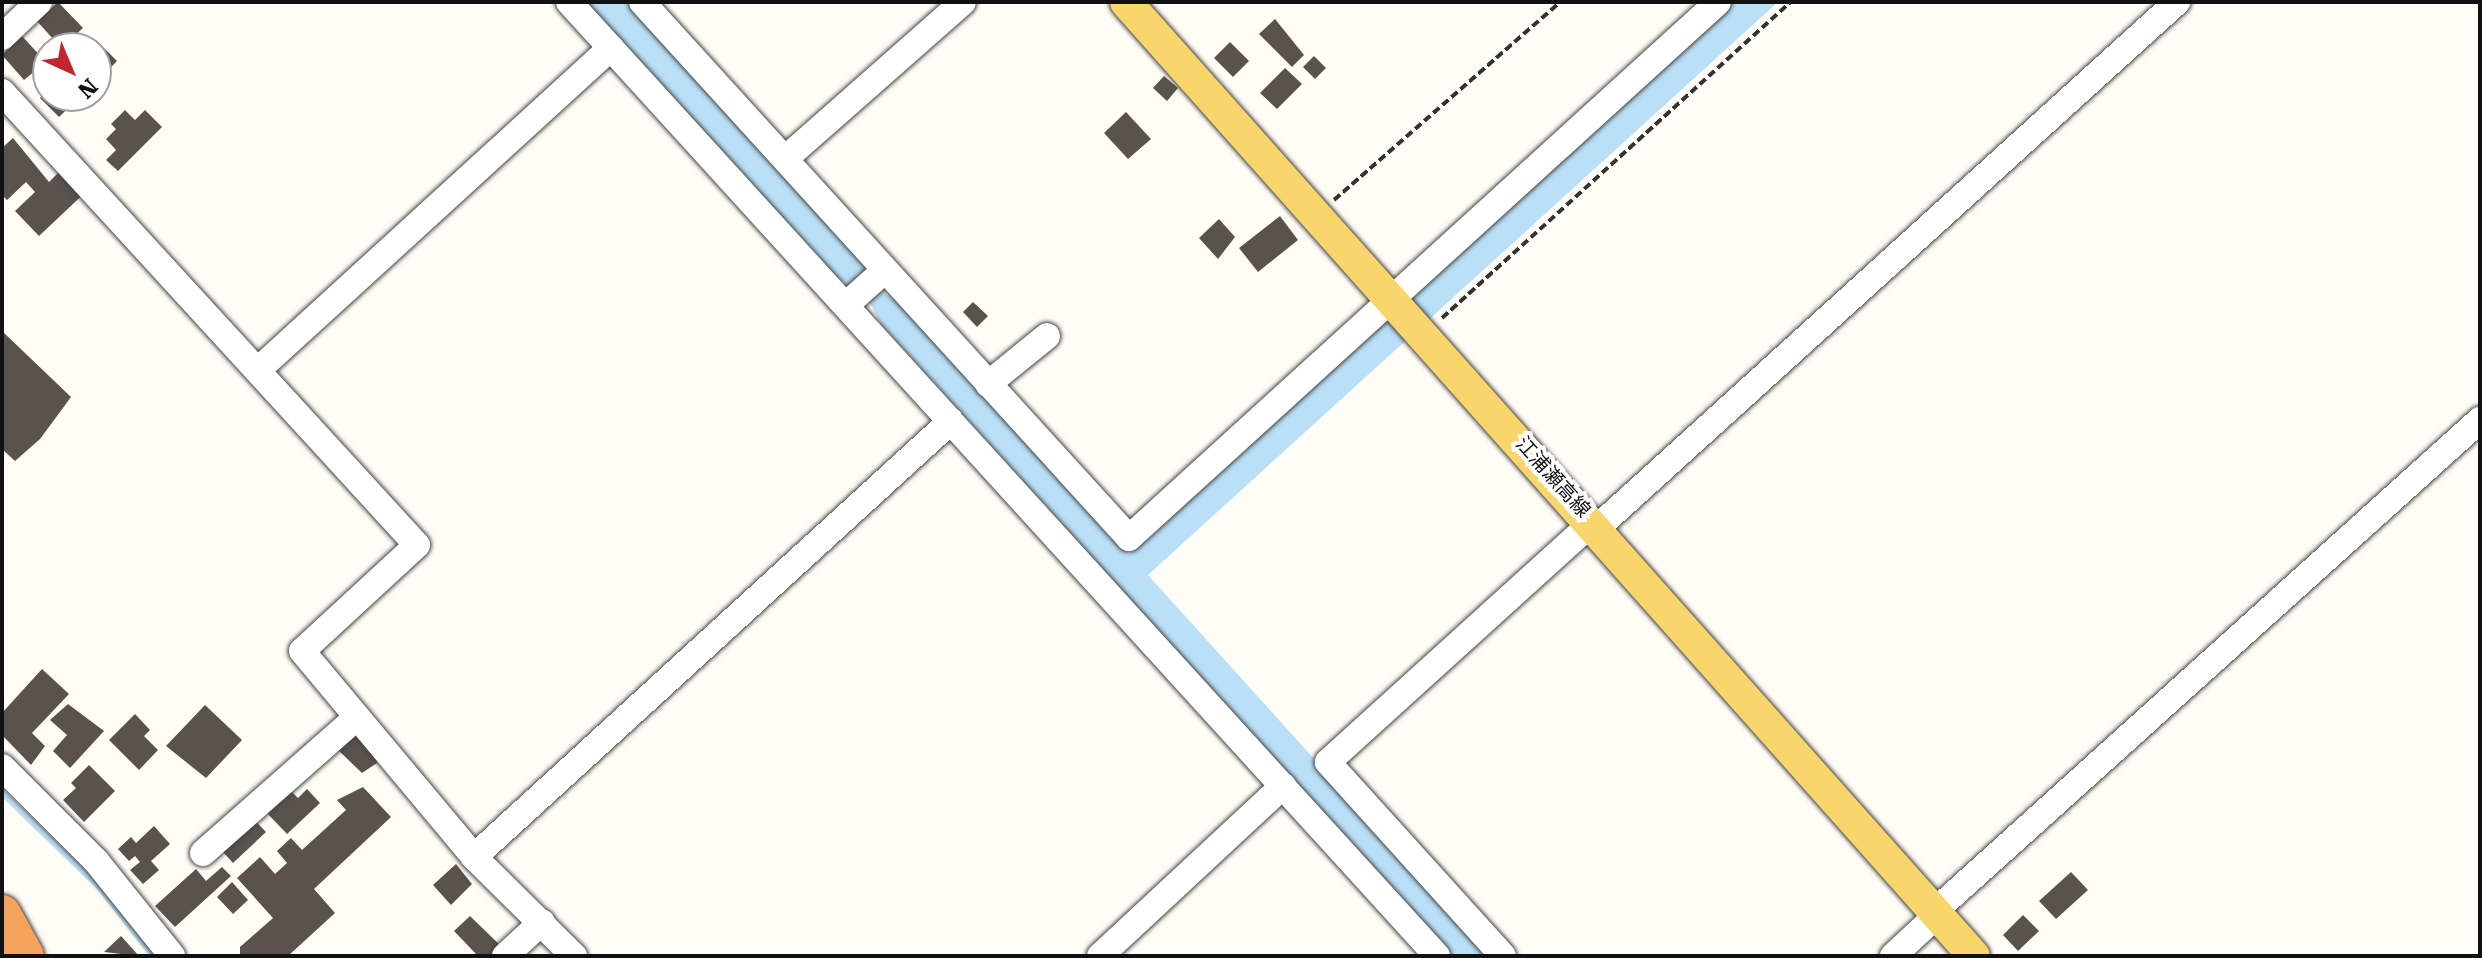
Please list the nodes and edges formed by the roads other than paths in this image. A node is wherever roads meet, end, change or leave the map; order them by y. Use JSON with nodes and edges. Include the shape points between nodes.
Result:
{"nodes":[{"id":1,"x":39,"y":2,"type":"edge"},
{"id":2,"x":569,"y":2,"type":"edge"},
{"id":3,"x":642,"y":2,"type":"edge"},
{"id":4,"x":963,"y":2,"type":"edge"},
{"id":5,"x":1126,"y":2,"type":"edge"},
{"id":6,"x":1718,"y":2,"type":"edge"},
{"id":7,"x":2177,"y":2,"type":"edge"},
{"id":8,"x":7,"y":22,"type":"edge"},
{"id":9,"x":611,"y":48,"type":"junction"},
{"id":10,"x":2,"y":92,"type":"edge"},
{"id":11,"x":785,"y":159,"type":"junction"},
{"id":12,"x":866,"y":287,"type":"junction"},
{"id":13,"x":1395,"y":302,"type":"junction"},
{"id":14,"x":1047,"y":336,"type":"dead end"},
{"id":15,"x":258,"y":370,"type":"junction"},
{"id":16,"x":988,"y":384,"type":"junction"},
{"id":17,"x":2480,"y":420,"type":"edge"},
{"id":18,"x":951,"y":421,"type":"junction"},
{"id":19,"x":1596,"y":525,"type":"junction"},
{"id":20,"x":357,"y":717,"type":"junction"},
{"id":21,"x":2,"y":767,"type":"edge"},
{"id":22,"x":1283,"y":786,"type":"junction"},
{"id":23,"x":203,"y":853,"type":"dead end"},
{"id":24,"x":474,"y":857,"type":"junction"},
{"id":25,"x":1936,"y":912,"type":"junction"},
{"id":26,"x":542,"y":922,"type":"junction"},
{"id":27,"x":172,"y":956,"type":"edge"},
{"id":28,"x":505,"y":956,"type":"edge"},
{"id":29,"x":574,"y":956,"type":"edge"},
{"id":30,"x":1100,"y":956,"type":"edge"},
{"id":31,"x":1437,"y":956,"type":"edge"},
{"id":32,"x":1503,"y":956,"type":"edge"},
{"id":33,"x":1893,"y":956,"type":"edge"},
{"id":34,"x":1974,"y":956,"type":"edge"}],
"edges":[{"from":1,"to":8,"type":"street"},
{"from":2,"to":9,"type":"street"},
{"from":3,"to":11,"type":"street"},
{"from":4,"to":11,"type":"street"},
{"from":5,"to":13,"type":"main road","name":"江浦瀬高線"},
{"from":6,"to":13,"type":"street"},
{"from":7,"to":19,"type":"street"},
{"from":9,"to":12,"type":"street"},
{"from":9,"to":15,"type":"street"},
{"from":10,"to":15,"type":"street"},
{"from":11,"to":12,"type":"street"},
{"from":12,"to":16,"type":"street"},
{"from":12,"to":18,"type":"street"},
{"from":13,"to":16,"type":"street","via":[[1129,538]]},
{"from":13,"to":19,"type":"main road","name":"江浦瀬高線","via":[[1429,328]]},
{"from":14,"to":16,"type":"street"},
{"from":15,"to":20,"type":"street","via":[[417,545],[302,651]]},
{"from":17,"to":25,"type":"street"},
{"from":18,"to":22,"type":"street"},
{"from":18,"to":24,"type":"street"},
{"from":19,"to":25,"type":"main road","name":"江浦瀬高線"},
{"from":19,"to":32,"type":"street","via":[[1328,762]]},
{"from":20,"to":23,"type":"street"},
{"from":20,"to":24,"type":"street"},
{"from":21,"to":27,"type":"street","via":[[96,861]]},
{"from":22,"to":30,"type":"street"},
{"from":22,"to":31,"type":"street"},
{"from":24,"to":26,"type":"street"},
{"from":25,"to":33,"type":"street"},
{"from":25,"to":34,"type":"main road","name":"江浦瀬高線"},
{"from":26,"to":28,"type":"street"},
{"from":26,"to":29,"type":"street"}]}
